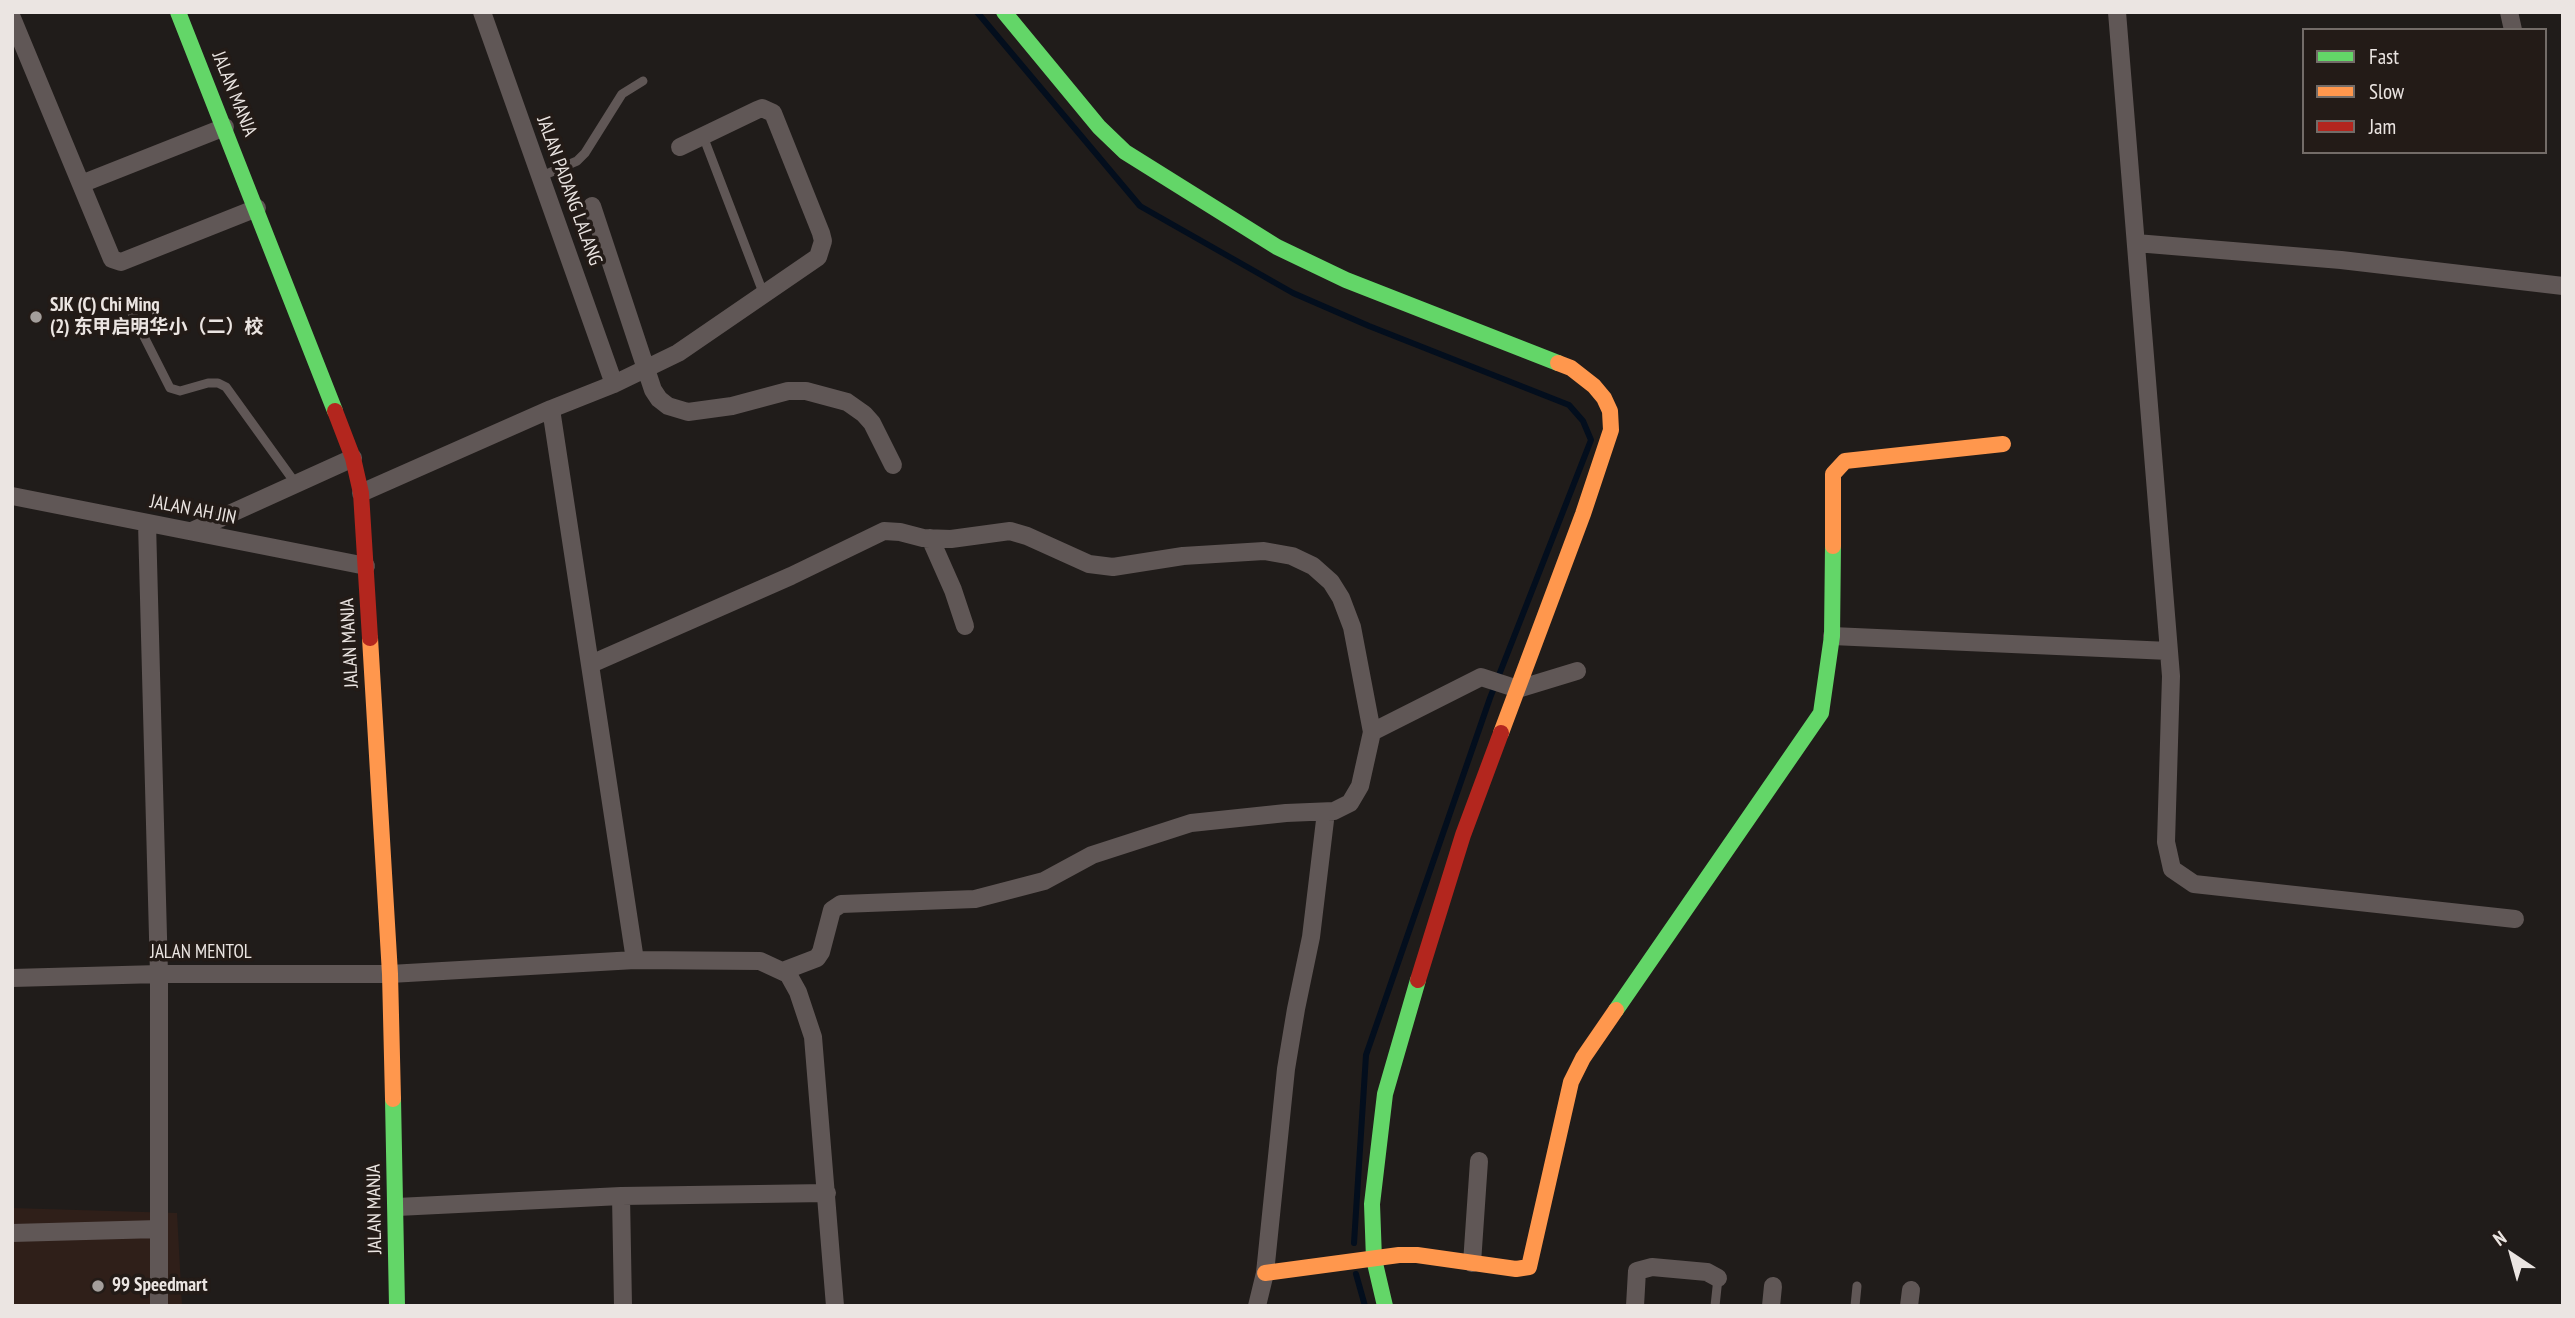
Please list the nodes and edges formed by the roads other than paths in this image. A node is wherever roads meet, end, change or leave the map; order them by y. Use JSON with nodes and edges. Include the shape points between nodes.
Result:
{"nodes":[{"id":1,"x":178,"y":12,"type":"edge"},
{"id":2,"x":482,"y":12,"type":"edge"},
{"id":3,"x":1004,"y":12,"type":"edge"},
{"id":4,"x":2117,"y":12,"type":"edge"},
{"id":5,"x":12,"y":18,"type":"edge"},
{"id":6,"x":643,"y":81,"type":"dead end"},
{"id":7,"x":225,"y":127,"type":"junction"},
{"id":8,"x":703,"y":136,"type":"junction"},
{"id":9,"x":680,"y":147,"type":"dead end"},
{"id":10,"x":542,"y":176,"type":"junction"},
{"id":11,"x":81,"y":184,"type":"junction"},
{"id":12,"x":592,"y":206,"type":"dead end"},
{"id":13,"x":257,"y":208,"type":"junction"},
{"id":14,"x":2136,"y":243,"type":"junction"},
{"id":15,"x":2563,"y":286,"type":"edge"},
{"id":16,"x":764,"y":295,"type":"junction"},
{"id":17,"x":127,"y":303,"type":"dead end"},
{"id":18,"x":647,"y":369,"type":"junction"},
{"id":19,"x":614,"y":384,"type":"junction"},
{"id":20,"x":551,"y":409,"type":"junction"},
{"id":21,"x":2003,"y":444,"type":"dead end"},
{"id":22,"x":353,"y":458,"type":"junction"},
{"id":23,"x":893,"y":465,"type":"dead end"},
{"id":24,"x":296,"y":484,"type":"junction"},
{"id":25,"x":361,"y":493,"type":"junction"},
{"id":26,"x":12,"y":496,"type":"edge"},
{"id":27,"x":147,"y":523,"type":"junction"},
{"id":28,"x":192,"y":531,"type":"junction"},
{"id":29,"x":930,"y":538,"type":"junction"},
{"id":30,"x":366,"y":566,"type":"junction"},
{"id":31,"x":965,"y":626,"type":"dead end"},
{"id":32,"x":1832,"y":636,"type":"junction"},
{"id":33,"x":2169,"y":651,"type":"junction"},
{"id":34,"x":591,"y":664,"type":"junction"},
{"id":35,"x":1577,"y":671,"type":"dead end"},
{"id":36,"x":1514,"y":687,"type":"junction"},
{"id":37,"x":1372,"y":732,"type":"junction"},
{"id":38,"x":1325,"y":812,"type":"junction"},
{"id":39,"x":2515,"y":919,"type":"dead end"},
{"id":40,"x":635,"y":960,"type":"junction"},
{"id":41,"x":783,"y":971,"type":"junction"},
{"id":42,"x":159,"y":974,"type":"junction"},
{"id":43,"x":390,"y":974,"type":"junction"},
{"id":44,"x":12,"y":978,"type":"edge"},
{"id":45,"x":1479,"y":1161,"type":"dead end"},
{"id":46,"x":827,"y":1193,"type":"junction"},
{"id":47,"x":621,"y":1196,"type":"junction"},
{"id":48,"x":397,"y":1207,"type":"junction"},
{"id":49,"x":159,"y":1229,"type":"junction"},
{"id":50,"x":12,"y":1233,"type":"edge"},
{"id":51,"x":1374,"y":1259,"type":"junction"},
{"id":52,"x":1472,"y":1263,"type":"junction"},
{"id":53,"x":1265,"y":1273,"type":"junction"},
{"id":54,"x":1718,"y":1278,"type":"joint"},
{"id":55,"x":1773,"y":1286,"type":"dead end"},
{"id":56,"x":1857,"y":1286,"type":"dead end"},
{"id":57,"x":159,"y":1306,"type":"edge"},
{"id":58,"x":397,"y":1306,"type":"edge"},
{"id":59,"x":623,"y":1306,"type":"edge"},
{"id":60,"x":835,"y":1306,"type":"edge"},
{"id":61,"x":1257,"y":1306,"type":"edge"},
{"id":62,"x":1385,"y":1306,"type":"edge"},
{"id":63,"x":1634,"y":1306,"type":"edge"},
{"id":64,"x":1715,"y":1306,"type":"edge"},
{"id":65,"x":1772,"y":1306,"type":"edge"},
{"id":66,"x":1855,"y":1306,"type":"edge"}],
"edges":[{"from":1,"to":7,"type":"street","name":"JALAN MANJA"},
{"from":2,"to":10,"type":"street","name":"JALAN PADANG LALANG"},
{"from":3,"to":36,"type":"street","via":[[1125,152],[1277,247],[1346,280],[1571,368],[1604,398],[1611,430]]},
{"from":4,"to":14,"type":"street"},
{"from":5,"to":11,"type":"street"},
{"from":6,"to":10,"type":"lane","via":[[620,97],[578,161]]},
{"from":7,"to":11,"type":"street"},
{"from":7,"to":13,"type":"street","name":"JALAN MANJA"},
{"from":8,"to":9,"type":"street"},
{"from":8,"to":16,"type":"lane"},
{"from":8,"to":16,"type":"street","via":[[762,108],[777,117],[823,241],[813,262]]},
{"from":10,"to":19,"type":"street","name":"JALAN PADANG LALANG"},
{"from":11,"to":13,"type":"street","via":[[108,251],[121,262]]},
{"from":12,"to":18,"type":"street"},
{"from":13,"to":22,"type":"street","name":"JALAN MANJA"},
{"from":14,"to":15,"type":"street","via":[[2341,260]]},
{"from":14,"to":33,"type":"street"},
{"from":16,"to":18,"type":"street"},
{"from":17,"to":24,"type":"lane","via":[[170,387],[180,391],[218,383],[226,387]]},
{"from":18,"to":19,"type":"street"},
{"from":18,"to":23,"type":"street","via":[[659,400],[688,412],[732,407],[788,391],[847,402],[872,423]]},
{"from":19,"to":20,"type":"street"},
{"from":20,"to":25,"type":"street"},
{"from":20,"to":34,"type":"street"},
{"from":21,"to":32,"type":"street","via":[[1853,459],[1838,467],[1831,483]]},
{"from":22,"to":24,"type":"street"},
{"from":22,"to":25,"type":"street","name":"JALAN MANJA"},
{"from":24,"to":28,"type":"street"},
{"from":25,"to":30,"type":"street","name":"JALAN MANJA"},
{"from":26,"to":27,"type":"street","name":"JALAN AH JIN"},
{"from":27,"to":28,"type":"street","name":"JALAN AH JIN"},
{"from":27,"to":42,"type":"street"},
{"from":28,"to":30,"type":"street","name":"JALAN AH JIN"},
{"from":29,"to":31,"type":"street"},
{"from":29,"to":34,"type":"street","via":[[884,531]]},
{"from":29,"to":37,"type":"street","via":[[1010,531],[1089,564],[1113,567],[1183,556],[1264,551],[1292,556],[1313,566],[1340,598],[1352,627]]},
{"from":30,"to":43,"type":"street","name":"JALAN MANJA"},
{"from":32,"to":33,"type":"street"},
{"from":32,"to":52,"type":"street","via":[[1821,713],[1592,1044],[1571,1082],[1532,1262],[1523,1270]]},
{"from":33,"to":39,"type":"street","via":[[2166,842],[2172,869],[2185,880]]},
{"from":34,"to":40,"type":"street"},
{"from":35,"to":36,"type":"street"},
{"from":36,"to":37,"type":"street","via":[[1481,677]]},
{"from":36,"to":51,"type":"street","via":[[1463,835],[1385,1094],[1372,1204]]},
{"from":37,"to":38,"type":"street","via":[[1360,786],[1350,803]]},
{"from":38,"to":41,"type":"street","via":[[1191,823],[1092,855],[1044,881],[975,899],[841,904],[832,910],[817,958]]},
{"from":38,"to":53,"type":"street","via":[[1311,937],[1280,1116]]},
{"from":40,"to":41,"type":"street","name":"JALAN MENTOL","via":[[760,961]]},
{"from":40,"to":43,"type":"street","name":"JALAN MENTOL"},
{"from":41,"to":46,"type":"street","via":[[799,992],[813,1037]]},
{"from":42,"to":43,"type":"street","name":"JALAN MENTOL"},
{"from":42,"to":44,"type":"street","name":"JALAN MENTOL"},
{"from":42,"to":49,"type":"street"},
{"from":43,"to":48,"type":"street","name":"JALAN MANJA"},
{"from":45,"to":52,"type":"street"},
{"from":46,"to":47,"type":"street"},
{"from":46,"to":60,"type":"street"},
{"from":47,"to":48,"type":"street"},
{"from":47,"to":59,"type":"street"},
{"from":48,"to":58,"type":"street","name":"JALAN MANJA"},
{"from":49,"to":50,"type":"street"},
{"from":49,"to":57,"type":"street"},
{"from":51,"to":52,"type":"street","via":[[1417,1255]]},
{"from":51,"to":53,"type":"street"},
{"from":51,"to":62,"type":"street"},
{"from":53,"to":61,"type":"street"},
{"from":54,"to":63,"type":"street","via":[[1707,1272],[1664,1268],[1637,1271]]},
{"from":54,"to":64,"type":"lane"},
{"from":55,"to":65,"type":"street"},
{"from":56,"to":66,"type":"lane"}]}
